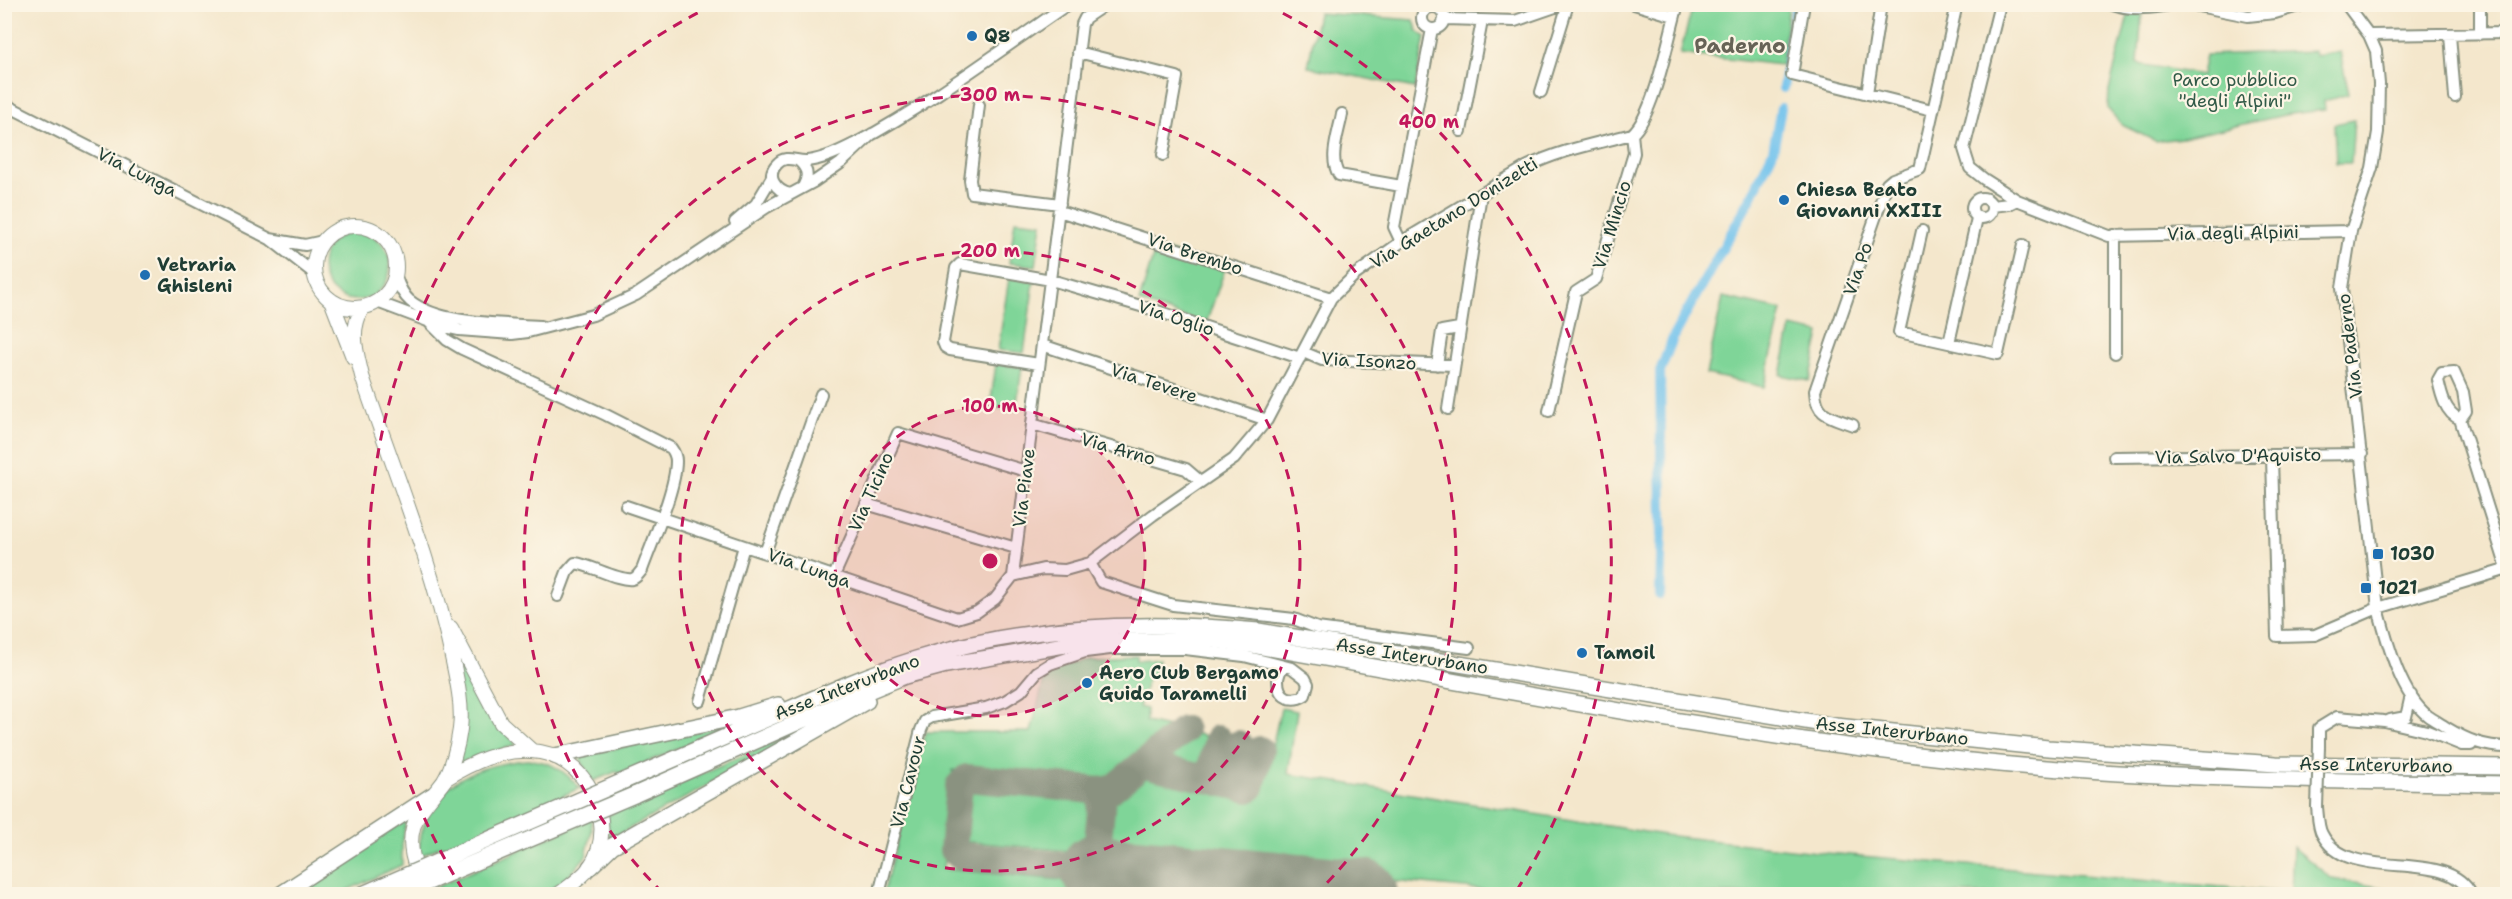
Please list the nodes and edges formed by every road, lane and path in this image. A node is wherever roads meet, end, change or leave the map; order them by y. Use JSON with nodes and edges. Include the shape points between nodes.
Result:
{"nodes":[{"id":1,"x":1068,"y":4,"type":"edge"},
{"id":2,"x":1106,"y":4,"type":"edge"},
{"id":3,"x":1566,"y":4,"type":"edge"},
{"id":4,"x":1634,"y":4,"type":"edge"},
{"id":5,"x":1678,"y":4,"type":"edge"},
{"id":6,"x":1804,"y":4,"type":"edge"},
{"id":7,"x":1881,"y":4,"type":"edge"},
{"id":8,"x":1957,"y":4,"type":"edge"},
{"id":9,"x":2000,"y":4,"type":"edge"},
{"id":10,"x":2112,"y":4,"type":"edge"},
{"id":11,"x":2174,"y":4,"type":"edge"},
{"id":12,"x":2188,"y":4,"type":"edge"},
{"id":13,"x":2305,"y":4,"type":"edge"},
{"id":14,"x":2346,"y":4,"type":"edge"},
{"id":15,"x":2480,"y":4,"type":"edge"},
{"id":16,"x":1423,"y":8,"type":"edge"},
{"id":17,"x":1674,"y":16,"type":"junction"},
{"id":18,"x":1444,"y":20,"type":"junction"},
{"id":19,"x":1482,"y":21,"type":"junction"},
{"id":20,"x":1432,"y":29,"type":"junction"},
{"id":21,"x":2508,"y":33,"type":"edge"},
{"id":22,"x":2450,"y":34,"type":"junction"},
{"id":23,"x":2480,"y":34,"type":"junction"},
{"id":24,"x":2369,"y":35,"type":"junction"},
{"id":25,"x":1078,"y":51,"type":"junction"},
{"id":26,"x":1541,"y":92,"type":"dead end"},
{"id":27,"x":1867,"y":94,"type":"junction"},
{"id":28,"x":2455,"y":97,"type":"dead end"},
{"id":29,"x":4,"y":104,"type":"edge"},
{"id":30,"x":979,"y":105,"type":"dead end"},
{"id":31,"x":1932,"y":110,"type":"junction"},
{"id":32,"x":1342,"y":114,"type":"dead end"},
{"id":33,"x":1461,"y":130,"type":"dead end"},
{"id":34,"x":872,"y":134,"type":"junction"},
{"id":35,"x":1632,"y":134,"type":"junction"},
{"id":36,"x":1163,"y":155,"type":"dead end"},
{"id":37,"x":799,"y":161,"type":"junction"},
{"id":38,"x":772,"y":177,"type":"junction"},
{"id":39,"x":1401,"y":186,"type":"junction"},
{"id":40,"x":803,"y":187,"type":"junction"},
{"id":41,"x":790,"y":194,"type":"junction"},
{"id":42,"x":1481,"y":194,"type":"junction"},
{"id":43,"x":2018,"y":200,"type":"junction"},
{"id":44,"x":1992,"y":206,"type":"junction"},
{"id":45,"x":1059,"y":208,"type":"junction"},
{"id":46,"x":1977,"y":218,"type":"junction"},
{"id":47,"x":1922,"y":231,"type":"dead end"},
{"id":48,"x":2350,"y":231,"type":"junction"},
{"id":49,"x":2115,"y":236,"type":"junction"},
{"id":50,"x":270,"y":239,"type":"junction"},
{"id":51,"x":323,"y":242,"type":"junction"},
{"id":52,"x":1401,"y":242,"type":"junction"},
{"id":53,"x":2023,"y":244,"type":"dead end"},
{"id":54,"x":707,"y":246,"type":"junction"},
{"id":55,"x":315,"y":274,"type":"junction"},
{"id":56,"x":396,"y":277,"type":"junction"},
{"id":57,"x":1051,"y":280,"type":"junction"},
{"id":58,"x":1331,"y":298,"type":"junction"},
{"id":59,"x":331,"y":300,"type":"junction"},
{"id":60,"x":377,"y":302,"type":"junction"},
{"id":61,"x":363,"y":308,"type":"junction"},
{"id":62,"x":429,"y":322,"type":"junction"},
{"id":63,"x":546,"y":327,"type":"junction"},
{"id":64,"x":1459,"y":328,"type":"junction"},
{"id":65,"x":454,"y":329,"type":"junction"},
{"id":66,"x":1949,"y":343,"type":"junction"},
{"id":67,"x":456,"y":345,"type":"junction"},
{"id":68,"x":1042,"y":345,"type":"junction"},
{"id":69,"x":2115,"y":353,"type":"dead end"},
{"id":70,"x":1301,"y":355,"type":"junction"},
{"id":71,"x":1039,"y":364,"type":"junction"},
{"id":72,"x":1437,"y":364,"type":"junction"},
{"id":73,"x":1454,"y":365,"type":"junction"},
{"id":74,"x":362,"y":375,"type":"junction"},
{"id":75,"x":821,"y":393,"type":"dead end"},
{"id":76,"x":1449,"y":409,"type":"dead end"},
{"id":77,"x":1549,"y":411,"type":"dead end"},
{"id":78,"x":2460,"y":419,"type":"dead end"},
{"id":79,"x":1267,"y":420,"type":"junction"},
{"id":80,"x":1032,"y":424,"type":"junction"},
{"id":81,"x":1853,"y":424,"type":"dead end"},
{"id":82,"x":2362,"y":454,"type":"junction"},
{"id":83,"x":2114,"y":457,"type":"dead end"},
{"id":84,"x":2272,"y":457,"type":"junction"},
{"id":85,"x":1026,"y":471,"type":"junction"},
{"id":86,"x":1200,"y":481,"type":"junction"},
{"id":87,"x":866,"y":504,"type":"junction"},
{"id":88,"x":626,"y":506,"type":"dead end"},
{"id":89,"x":661,"y":517,"type":"junction"},
{"id":90,"x":744,"y":546,"type":"junction"},
{"id":91,"x":1016,"y":548,"type":"junction"},
{"id":92,"x":765,"y":553,"type":"junction"},
{"id":93,"x":1090,"y":562,"type":"junction"},
{"id":94,"x":2507,"y":570,"type":"edge"},
{"id":95,"x":834,"y":576,"type":"junction"},
{"id":96,"x":1013,"y":576,"type":"junction"},
{"id":97,"x":558,"y":596,"type":"dead end"},
{"id":98,"x":2378,"y":608,"type":"junction"},
{"id":99,"x":443,"y":613,"type":"junction"},
{"id":100,"x":1047,"y":647,"type":"junction"},
{"id":101,"x":1469,"y":648,"type":"dead end"},
{"id":102,"x":1282,"y":666,"type":"dead end"},
{"id":103,"x":2411,"y":695,"type":"junction"},
{"id":104,"x":700,"y":701,"type":"dead end"},
{"id":105,"x":799,"y":705,"type":"junction"},
{"id":106,"x":2426,"y":715,"type":"junction"},
{"id":107,"x":2406,"y":717,"type":"junction"},
{"id":108,"x":2384,"y":721,"type":"junction"},
{"id":109,"x":2441,"y":724,"type":"junction"},
{"id":110,"x":2427,"y":731,"type":"junction"},
{"id":111,"x":2492,"y":747,"type":"junction"},
{"id":112,"x":2508,"y":747,"type":"edge"},
{"id":113,"x":532,"y":751,"type":"junction"},
{"id":114,"x":555,"y":756,"type":"junction"},
{"id":115,"x":2508,"y":767,"type":"edge"},
{"id":116,"x":445,"y":779,"type":"junction"},
{"id":117,"x":2508,"y":784,"type":"edge"},
{"id":118,"x":431,"y":796,"type":"junction"},
{"id":119,"x":590,"y":867,"type":"junction"},
{"id":120,"x":281,"y":894,"type":"edge"},
{"id":121,"x":363,"y":894,"type":"edge"},
{"id":122,"x":400,"y":894,"type":"edge"},
{"id":123,"x":430,"y":894,"type":"edge"},
{"id":124,"x":559,"y":894,"type":"edge"},
{"id":125,"x":879,"y":894,"type":"edge"},
{"id":126,"x":2471,"y":894,"type":"edge"}],
"edges":[{"from":1,"to":34,"type":"street"},
{"from":2,"to":25,"type":"street","name":"Via Piave","via":[[1085,18]]},
{"from":3,"to":19,"type":"street","via":[[1515,21]]},
{"from":3,"to":26,"type":"street"},
{"from":4,"to":17,"type":"street"},
{"from":5,"to":17,"type":"street"},
{"from":6,"to":27,"type":"street","via":[[1792,75]]},
{"from":7,"to":27,"type":"street"},
{"from":8,"to":31,"type":"street","name":"Via Po"},
{"from":9,"to":43,"type":"street","name":"Via degli Alpini","via":[[1964,149],[1970,168]]},
{"from":10,"to":11,"type":"street","via":[[2125,9]]},
{"from":12,"to":13,"type":"street","via":[[2248,16]]},
{"from":14,"to":24,"type":"street","name":"Via Paderno"},
{"from":15,"to":23,"type":"street"},
{"from":16,"to":18,"type":"street","via":[[1435,7],[1444,14]]},
{"from":16,"to":20,"type":"street","via":[[1423,22]]},
{"from":17,"to":35,"type":"street","via":[[1647,112]]},
{"from":18,"to":19,"type":"street"},
{"from":18,"to":20,"type":"street"},
{"from":19,"to":33,"type":"street"},
{"from":20,"to":39,"type":"street"},
{"from":21,"to":23,"type":"street"},
{"from":22,"to":23,"type":"street"},
{"from":22,"to":24,"type":"street"},
{"from":22,"to":28,"type":"street"},
{"from":24,"to":48,"type":"street","name":"Via Paderno","via":[[2376,51],[2378,132],[2372,168]]},
{"from":25,"to":36,"type":"street","via":[[1177,77]]},
{"from":25,"to":45,"type":"street","name":"Via Piave"},
{"from":27,"to":31,"type":"street"},
{"from":29,"to":50,"type":"street","name":"Via Lunga"},
{"from":30,"to":45,"type":"street","via":[[972,192]]},
{"from":31,"to":81,"type":"street","name":"Via Po","via":[[1920,169],[1887,184],[1815,391],[1821,412]]},
{"from":32,"to":39,"type":"street","via":[[1334,159],[1339,175]]},
{"from":34,"to":37,"type":"street","via":[[825,157]]},
{"from":34,"to":40,"type":"street","via":[[841,163]]},
{"from":35,"to":42,"type":"street","name":"Via Gaetano Donizetti","via":[[1546,157]]},
{"from":35,"to":77,"type":"street","name":"Via Mincio","via":[[1634,153],[1596,279],[1576,292]]},
{"from":37,"to":38,"type":"street","via":[[782,160]]},
{"from":37,"to":40,"type":"street","via":[[807,171]]},
{"from":38,"to":41,"type":"street","via":[[779,190]]},
{"from":38,"to":54,"type":"street","via":[[756,204]]},
{"from":39,"to":52,"type":"street","via":[[1394,227]]},
{"from":40,"to":41,"type":"street"},
{"from":41,"to":54,"type":"street"},
{"from":42,"to":52,"type":"street","name":"Via Gaetano Donizetti"},
{"from":42,"to":64,"type":"street"},
{"from":43,"to":44,"type":"street"},
{"from":43,"to":49,"type":"street","name":"Via degli Alpini"},
{"from":44,"to":46,"type":"street","via":[[1988,216]]},
{"from":44,"to":46,"type":"street","via":[[1990,201],[1978,198],[1971,208]]},
{"from":45,"to":57,"type":"street","name":"Via Piave"},
{"from":45,"to":58,"type":"street","name":"Via Brembo"},
{"from":46,"to":66,"type":"street"},
{"from":47,"to":66,"type":"street","via":[[1899,332]]},
{"from":48,"to":49,"type":"street","name":"Via degli Alpini"},
{"from":48,"to":82,"type":"street","name":"Via Paderno","via":[[2342,288]]},
{"from":49,"to":69,"type":"street"},
{"from":50,"to":51,"type":"street","name":"Via Lunga","via":[[305,245]]},
{"from":50,"to":55,"type":"street","name":"Via Lunga"},
{"from":51,"to":55,"type":"main road","via":[[315,257]]},
{"from":51,"to":56,"type":"main road","via":[[348,226],[371,228],[392,247]]},
{"from":52,"to":58,"type":"street","name":"Via Gaetano Donizetti"},
{"from":53,"to":66,"type":"street","via":[[1998,354]]},
{"from":54,"to":63,"type":"street","via":[[620,304]]},
{"from":55,"to":59,"type":"main road","name":"Via Lunga"},
{"from":56,"to":60,"type":"main road","via":[[390,290]]},
{"from":56,"to":63,"type":"street","via":[[409,300],[437,314]]},
{"from":57,"to":68,"type":"street","name":"Via Piave"},
{"from":57,"to":70,"type":"street","name":"Via Oglio"},
{"from":57,"to":71,"type":"street","via":[[960,264],[956,268],[943,342],[950,350]]},
{"from":58,"to":70,"type":"street","name":"Via Gaetano Donizetti"},
{"from":59,"to":61,"type":"main road"},
{"from":59,"to":74,"type":"main road","name":"Via Lunga"},
{"from":60,"to":61,"type":"main road"},
{"from":60,"to":62,"type":"street"},
{"from":61,"to":74,"type":"main road","via":[[354,336]]},
{"from":62,"to":65,"type":"street"},
{"from":62,"to":67,"type":"street"},
{"from":63,"to":65,"type":"street","via":[[512,334]]},
{"from":64,"to":72,"type":"street","name":"Via Isonzo","via":[[1442,331]]},
{"from":64,"to":73,"type":"street"},
{"from":65,"to":67,"type":"street"},
{"from":67,"to":89,"type":"street","via":[[671,448],[676,459],[674,473]]},
{"from":68,"to":71,"type":"street","name":"Via Piave"},
{"from":68,"to":79,"type":"street","name":"Via Tevere"},
{"from":70,"to":72,"type":"street","name":"Via Isonzo","via":[[1322,360]]},
{"from":70,"to":79,"type":"street","name":"Via Gaetano Donizetti"},
{"from":71,"to":80,"type":"street","name":"Via Piave"},
{"from":72,"to":73,"type":"street","name":"Via Isonzo"},
{"from":73,"to":76,"type":"street"},
{"from":74,"to":99,"type":"main road"},
{"from":75,"to":92,"type":"street"},
{"from":78,"to":94,"type":"street"},
{"from":79,"to":86,"type":"street","name":"Via Gaetano Donizetti","via":[[1234,459]]},
{"from":80,"to":85,"type":"street","name":"Via Piave"},
{"from":80,"to":86,"type":"street","name":"Via Arno","via":[[1186,469]]},
{"from":82,"to":84,"type":"street","name":"Via Salvo D'Aquisto"},
{"from":82,"to":98,"type":"street","name":"Via Paderno"},
{"from":83,"to":84,"type":"street","name":"Via Salvo D'Aquisto"},
{"from":84,"to":98,"type":"street","via":[[2277,636],[2315,635]]},
{"from":85,"to":87,"type":"street","name":"Via Ticino","via":[[898,433]]},
{"from":85,"to":91,"type":"street","name":"Via Piave"},
{"from":86,"to":93,"type":"street","name":"Via Gaetano Donizetti"},
{"from":87,"to":91,"type":"street"},
{"from":87,"to":95,"type":"street","name":"Via Ticino"},
{"from":88,"to":89,"type":"street","name":"Via Lunga"},
{"from":89,"to":90,"type":"street","name":"Via Lunga"},
{"from":89,"to":97,"type":"street","via":[[637,576],[624,578],[575,563]]},
{"from":90,"to":92,"type":"street","name":"Via Lunga"},
{"from":90,"to":104,"type":"street"},
{"from":91,"to":96,"type":"street","name":"Via Piave"},
{"from":92,"to":95,"type":"street","name":"Via Lunga"},
{"from":93,"to":96,"type":"street","name":"Via Gaetano Donizetti","via":[[1065,570],[1043,569]]},
{"from":93,"to":101,"type":"street","via":[[1101,582],[1173,605],[1294,619],[1317,628]]},
{"from":94,"to":98,"type":"street"},
{"from":95,"to":96,"type":"street","name":"Via Lunga","via":[[957,618],[977,612],[995,599]]},
{"from":98,"to":103,"type":"street","name":"Via Paderno","via":[[2392,657]]},
{"from":99,"to":113,"type":"main road","via":[[501,723]]},
{"from":99,"to":116,"type":"main road","via":[[458,687],[460,728]]},
{"from":100,"to":117,"type":"highway","name":"Asse Interurbano","via":[[1114,640],[1213,640],[1811,740],[1989,763],[2224,780]]},
{"from":100,"to":119,"type":"highway","via":[[1031,655],[907,685],[870,700],[612,846]]},
{"from":100,"to":122,"type":"highway","name":"Asse Interurbano","bridge":true,"via":[[905,676]]},
{"from":102,"to":125,"type":"street","name":"Via Cavour","via":[[1244,656],[1185,649],[1085,652],[1037,672],[1005,701],[932,717],[921,730]]},
{"from":103,"to":106,"type":"street","name":"Via Paderno"},
{"from":103,"to":107,"type":"street"},
{"from":105,"to":114,"type":"highway","via":[[781,704],[740,717]]},
{"from":105,"to":115,"type":"highway","name":"Asse Interurbano","via":[[906,662],[972,644],[1070,628],[1178,624],[1258,631],[1847,727],[2048,748],[2276,764]]},
{"from":105,"to":121,"type":"highway","name":"Asse Interurbano","bridge":true},
{"from":106,"to":107,"type":"street","name":"Via Paderno"},
{"from":106,"to":109,"type":"street","name":"Via Paderno"},
{"from":107,"to":108,"type":"street","name":"Via Paderno"},
{"from":108,"to":110,"type":"street","name":"Via Paderno"},
{"from":108,"to":126,"type":"street","name":"Via Paderno","bridge":true,"via":[[2337,717],[2319,728],[2317,807],[2321,834],[2335,851],[2360,861],[2444,872],[2460,881]]},
{"from":109,"to":110,"type":"street"},
{"from":109,"to":111,"type":"street","name":"Via Paderno","via":[[2466,740]]},
{"from":110,"to":111,"type":"street","name":"Via Paderno","via":[[2462,745]]},
{"from":111,"to":112,"type":"street","name":"Via Paderno"},
{"from":113,"to":114,"type":"main road"},
{"from":113,"to":116,"type":"main road","via":[[484,759]]},
{"from":114,"to":119,"type":"main road","via":[[582,774],[598,803],[601,830]]},
{"from":116,"to":118,"type":"main road"},
{"from":118,"to":120,"type":"highway"},
{"from":118,"to":123,"type":"main road","via":[[412,829],[411,842],[413,862]]},
{"from":119,"to":124,"type":"main road"}]}
